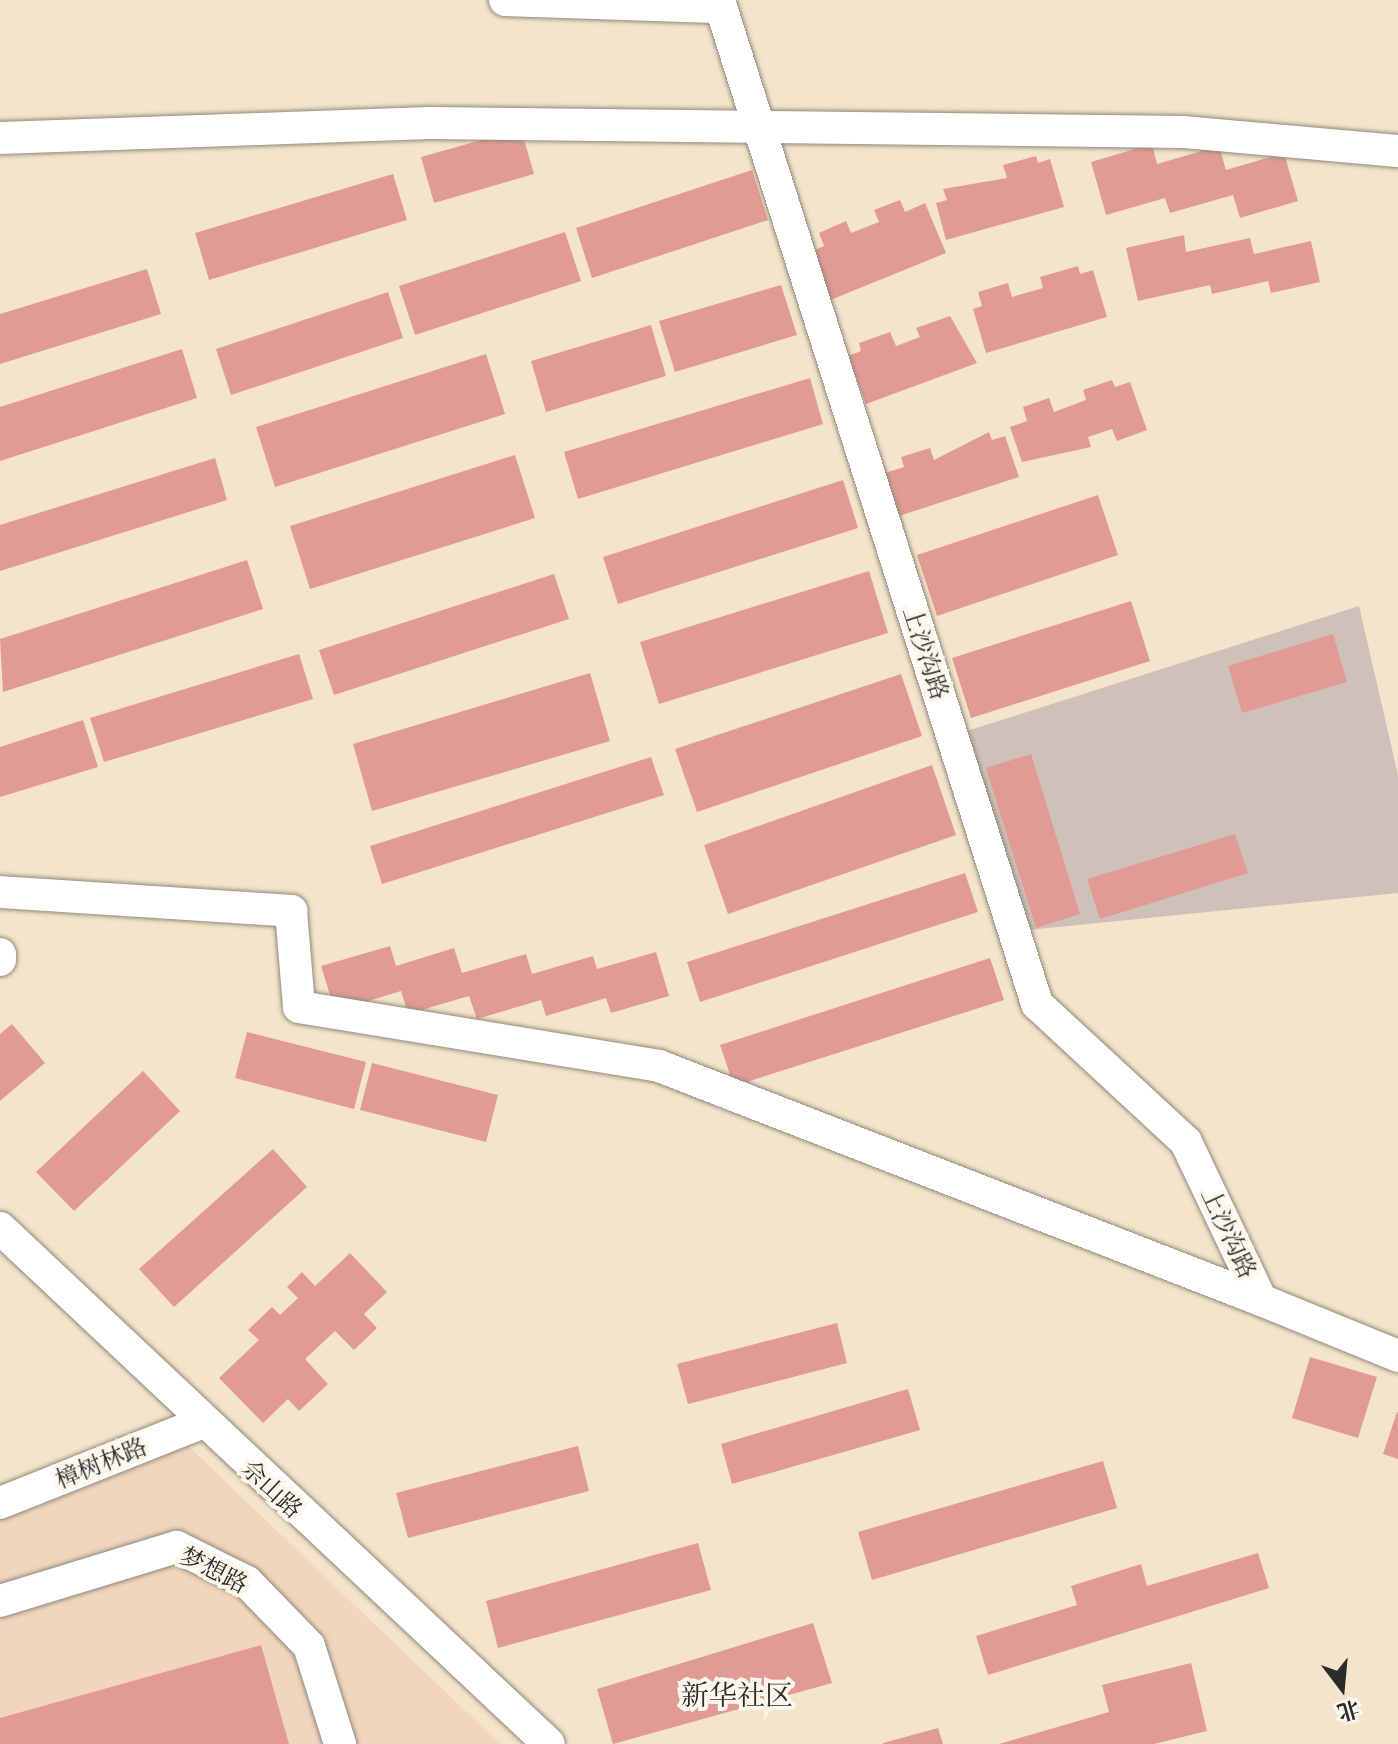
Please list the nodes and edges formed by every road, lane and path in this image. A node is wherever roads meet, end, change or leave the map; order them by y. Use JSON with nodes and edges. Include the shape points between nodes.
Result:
{"nodes":[{"id":1,"x":505,"y":0,"type":"edge"},
{"id":2,"x":760,"y":130,"type":"junction"},
{"id":3,"x":0,"y":138,"type":"edge"},
{"id":4,"x":1398,"y":151,"type":"edge"},
{"id":5,"x":0,"y":892,"type":"edge"},
{"id":6,"x":0,"y":1228,"type":"edge"},
{"id":7,"x":1261,"y":1300,"type":"junction"},
{"id":8,"x":1398,"y":1356,"type":"edge"},
{"id":9,"x":201,"y":1423,"type":"junction"},
{"id":10,"x":0,"y":1503,"type":"edge"},
{"id":11,"x":0,"y":1601,"type":"edge"},
{"id":12,"x":340,"y":1744,"type":"edge"},
{"id":13,"x":549,"y":1744,"type":"edge"}],
"edges":[{"from":1,"to":2,"type":"street","name":"上沙沟路","via":[[721,7]]},
{"from":2,"to":3,"type":"street","via":[[430,123]]},
{"from":2,"to":4,"type":"street","via":[[1184,132]]},
{"from":2,"to":7,"type":"street","name":"上沙沟路","via":[[1037,1004],[1186,1142]]},
{"from":5,"to":7,"type":"street","via":[[291,911],[299,1007],[659,1066]]},
{"from":6,"to":9,"type":"street","name":"佘山路"},
{"from":7,"to":8,"type":"street","name":"上沙沟路"},
{"from":9,"to":10,"type":"street","name":"樟树林路"},
{"from":9,"to":13,"type":"street","name":"佘山路"},
{"from":11,"to":12,"type":"street","name":"梦想路","via":[[177,1547],[247,1582],[309,1646]]}]}
